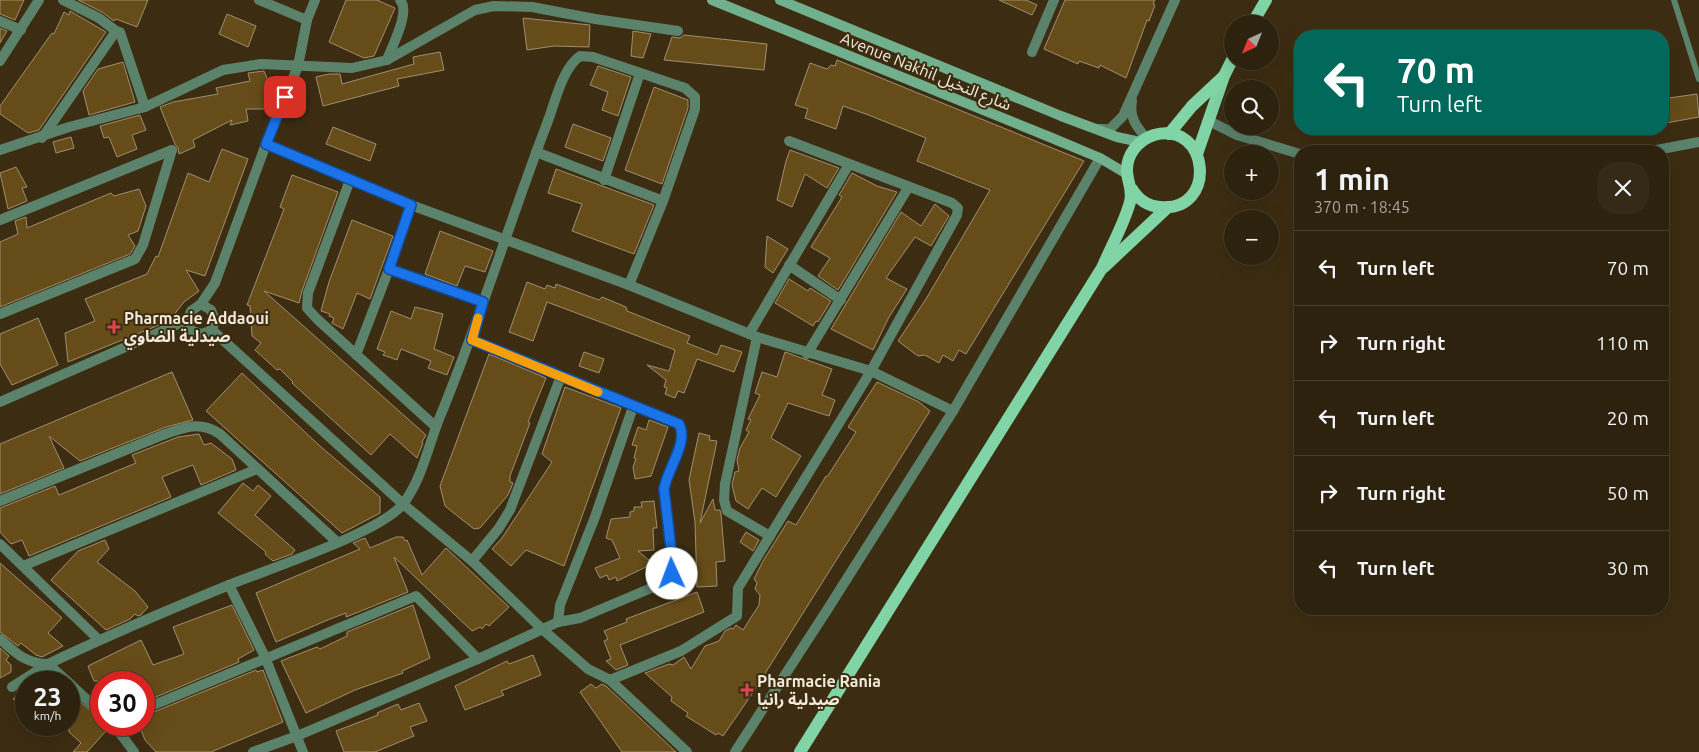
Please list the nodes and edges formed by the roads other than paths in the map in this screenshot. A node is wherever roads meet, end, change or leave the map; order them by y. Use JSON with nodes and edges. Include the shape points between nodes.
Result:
{"nodes":[{"id":1,"x":39,"y":0,"type":"edge"},
{"id":2,"x":63,"y":0,"type":"edge"},
{"id":3,"x":259,"y":0,"type":"edge"},
{"id":4,"x":315,"y":0,"type":"edge"},
{"id":5,"x":712,"y":0,"type":"edge"},
{"id":6,"x":780,"y":0,"type":"edge"},
{"id":7,"x":1053,"y":0,"type":"edge"},
{"id":8,"x":1175,"y":0,"type":"edge"},
{"id":9,"x":1266,"y":0,"type":"edge"},
{"id":10,"x":1674,"y":0,"type":"edge"},
{"id":11,"x":402,"y":1,"type":"edge"},
{"id":12,"x":1257,"y":15,"type":"edge"},
{"id":13,"x":307,"y":20,"type":"junction"},
{"id":14,"x":0,"y":21,"type":"edge"},
{"id":15,"x":21,"y":30,"type":"junction"},
{"id":16,"x":116,"y":30,"type":"junction"},
{"id":17,"x":678,"y":31,"type":"dead end"},
{"id":18,"x":1032,"y":52,"type":"dead end"},
{"id":19,"x":0,"y":60,"type":"edge"},
{"id":20,"x":387,"y":60,"type":"junction"},
{"id":21,"x":298,"y":66,"type":"junction"},
{"id":22,"x":1227,"y":70,"type":"edge"},
{"id":23,"x":640,"y":73,"type":"junction"},
{"id":24,"x":1224,"y":76,"type":"junction"},
{"id":25,"x":1699,"y":79,"type":"edge"},
{"id":26,"x":1134,"y":92,"type":"junction"},
{"id":27,"x":145,"y":107,"type":"junction"},
{"id":28,"x":1209,"y":121,"type":"junction"},
{"id":29,"x":1095,"y":129,"type":"junction"},
{"id":30,"x":1170,"y":134,"type":"junction"},
{"id":31,"x":42,"y":138,"type":"junction"},
{"id":32,"x":1143,"y":140,"type":"junction"},
{"id":33,"x":788,"y":142,"type":"dead end"},
{"id":34,"x":1699,"y":142,"type":"edge"},
{"id":35,"x":266,"y":144,"type":"junction"},
{"id":36,"x":1669,"y":148,"type":"edge"},
{"id":37,"x":0,"y":150,"type":"edge"},
{"id":38,"x":536,"y":152,"type":"junction"},
{"id":39,"x":1294,"y":152,"type":"edge"},
{"id":40,"x":1197,"y":154,"type":"junction"},
{"id":41,"x":1100,"y":158,"type":"junction"},
{"id":42,"x":848,"y":166,"type":"junction"},
{"id":43,"x":1127,"y":174,"type":"junction"},
{"id":44,"x":350,"y":180,"type":"junction"},
{"id":45,"x":604,"y":180,"type":"junction"},
{"id":46,"x":908,"y":188,"type":"junction"},
{"id":47,"x":1132,"y":189,"type":"junction"},
{"id":48,"x":663,"y":201,"type":"junction"},
{"id":49,"x":411,"y":205,"type":"junction"},
{"id":50,"x":1168,"y":207,"type":"junction"},
{"id":51,"x":0,"y":220,"type":"edge"},
{"id":52,"x":506,"y":240,"type":"junction"},
{"id":53,"x":789,"y":265,"type":"junction"},
{"id":54,"x":1102,"y":268,"type":"junction"},
{"id":55,"x":389,"y":269,"type":"junction"},
{"id":56,"x":629,"y":285,"type":"junction"},
{"id":57,"x":841,"y":300,"type":"junction"},
{"id":58,"x":483,"y":302,"type":"junction"},
{"id":59,"x":202,"y":304,"type":"junction"},
{"id":60,"x":0,"y":314,"type":"edge"},
{"id":61,"x":184,"y":322,"type":"junction"},
{"id":62,"x":212,"y":330,"type":"junction"},
{"id":63,"x":753,"y":336,"type":"junction"},
{"id":64,"x":472,"y":340,"type":"junction"},
{"id":65,"x":807,"y":354,"type":"junction"},
{"id":66,"x":356,"y":355,"type":"junction"},
{"id":67,"x":871,"y":371,"type":"junction"},
{"id":68,"x":561,"y":376,"type":"junction"},
{"id":69,"x":0,"y":402,"type":"edge"},
{"id":70,"x":633,"y":407,"type":"junction"},
{"id":71,"x":953,"y":410,"type":"junction"},
{"id":72,"x":436,"y":427,"type":"junction"},
{"id":73,"x":257,"y":469,"type":"junction"},
{"id":74,"x":0,"y":501,"type":"edge"},
{"id":75,"x":403,"y":504,"type":"junction"},
{"id":76,"x":770,"y":536,"type":"junction"},
{"id":77,"x":337,"y":542,"type":"junction"},
{"id":78,"x":0,"y":544,"type":"edge"},
{"id":79,"x":472,"y":561,"type":"junction"},
{"id":80,"x":23,"y":566,"type":"junction"},
{"id":81,"x":229,"y":585,"type":"junction"},
{"id":82,"x":558,"y":622,"type":"junction"},
{"id":83,"x":542,"y":629,"type":"junction"},
{"id":84,"x":0,"y":639,"type":"edge"},
{"id":85,"x":99,"y":640,"type":"junction"},
{"id":86,"x":265,"y":658,"type":"junction"},
{"id":87,"x":478,"y":659,"type":"junction"},
{"id":88,"x":48,"y":664,"type":"junction"},
{"id":89,"x":55,"y":671,"type":"edge"},
{"id":90,"x":610,"y":680,"type":"junction"},
{"id":91,"x":12,"y":687,"type":"dead end"},
{"id":92,"x":80,"y":694,"type":"edge"},
{"id":93,"x":90,"y":703,"type":"edge"},
{"id":94,"x":155,"y":704,"type":"edge"},
{"id":95,"x":122,"y":736,"type":"edge"},
{"id":96,"x":297,"y":736,"type":"junction"},
{"id":97,"x":134,"y":752,"type":"edge"},
{"id":98,"x":253,"y":752,"type":"edge"},
{"id":99,"x":303,"y":752,"type":"edge"},
{"id":100,"x":687,"y":752,"type":"edge"},
{"id":101,"x":734,"y":752,"type":"edge"},
{"id":102,"x":800,"y":752,"type":"edge"}],
"edges":[{"from":1,"to":15,"type":"street"},
{"from":2,"to":16,"type":"street"},
{"from":3,"to":13,"type":"street"},
{"from":4,"to":13,"type":"street"},
{"from":5,"to":41,"type":"street","name":"Avenue Nakhil شارع النخيل"},
{"from":6,"to":29,"type":"street","name":"Avenue Nakhil شارع النخيل"},
{"from":7,"to":18,"type":"street"},
{"from":8,"to":26,"type":"street"},
{"from":9,"to":12,"type":"main road"},
{"from":10,"to":25,"type":"lane"},
{"from":11,"to":20,"type":"street","via":[[403,15]]},
{"from":13,"to":21,"type":"street"},
{"from":14,"to":15,"type":"street"},
{"from":15,"to":19,"type":"street"},
{"from":16,"to":27,"type":"street","via":[[120,32]]},
{"from":16,"to":31,"type":"street"},
{"from":17,"to":20,"type":"street","via":[[532,7],[494,6],[475,10]]},
{"from":20,"to":21,"type":"street","via":[[352,68]]},
{"from":21,"to":27,"type":"street","via":[[261,64],[223,70]]},
{"from":21,"to":35,"type":"street"},
{"from":22,"to":24,"type":"main road"},
{"from":23,"to":38,"type":"street","via":[[593,57],[580,56],[568,69]]},
{"from":23,"to":45,"type":"street"},
{"from":23,"to":48,"type":"street","via":[[686,88],[695,97],[696,103]]},
{"from":24,"to":28,"type":"main road"},
{"from":24,"to":30,"type":"main road","via":[[1192,106]]},
{"from":26,"to":29,"type":"street","via":[[1115,126]]},
{"from":26,"to":32,"type":"street","via":[[1131,115]]},
{"from":27,"to":31,"type":"street","via":[[69,127]]},
{"from":28,"to":39,"type":"street","via":[[1238,135]]},
{"from":28,"to":40,"type":"main road"},
{"from":29,"to":32,"type":"street","name":"Avenue Nakhil شارع النخيل"},
{"from":30,"to":32,"type":"main road","via":[[1157,134]]},
{"from":30,"to":40,"type":"main road","via":[[1188,142]]},
{"from":31,"to":37,"type":"street"},
{"from":32,"to":43,"type":"main road","via":[[1130,156]]},
{"from":33,"to":42,"type":"street"},
{"from":34,"to":36,"type":"street"},
{"from":35,"to":44,"type":"street"},
{"from":35,"to":59,"type":"street","via":[[214,283]]},
{"from":38,"to":45,"type":"street"},
{"from":38,"to":52,"type":"street"},
{"from":40,"to":50,"type":"main road","via":[[1201,169],[1196,188],[1187,200]]},
{"from":41,"to":43,"type":"street","name":"Avenue Nakhil شارع النخيل"},
{"from":41,"to":71,"type":"street"},
{"from":42,"to":46,"type":"street"},
{"from":42,"to":53,"type":"street"},
{"from":43,"to":47,"type":"main road"},
{"from":44,"to":49,"type":"street"},
{"from":44,"to":66,"type":"street","via":[[306,301],[312,314]]},
{"from":45,"to":48,"type":"street"},
{"from":46,"to":57,"type":"street"},
{"from":46,"to":67,"type":"street","via":[[952,203],[958,208],[957,215]]},
{"from":47,"to":50,"type":"main road","via":[[1147,204]]},
{"from":47,"to":54,"type":"main road"},
{"from":48,"to":56,"type":"street"},
{"from":49,"to":52,"type":"street"},
{"from":49,"to":55,"type":"street"},
{"from":50,"to":54,"type":"main road"},
{"from":51,"to":60,"type":"street","via":[[172,150],[143,245],[135,259]]},
{"from":52,"to":56,"type":"street"},
{"from":52,"to":58,"type":"street"},
{"from":53,"to":57,"type":"street"},
{"from":53,"to":63,"type":"street"},
{"from":54,"to":102,"type":"main road"},
{"from":55,"to":58,"type":"street"},
{"from":55,"to":66,"type":"street"},
{"from":56,"to":63,"type":"street"},
{"from":57,"to":65,"type":"street"},
{"from":58,"to":64,"type":"street"},
{"from":59,"to":61,"type":"street","via":[[191,311]]},
{"from":59,"to":62,"type":"street","via":[[215,316]]},
{"from":61,"to":62,"type":"street","via":[[198,334]]},
{"from":61,"to":69,"type":"street"},
{"from":62,"to":75,"type":"street"},
{"from":63,"to":65,"type":"street"},
{"from":63,"to":76,"type":"street","via":[[724,500],[728,511]]},
{"from":64,"to":68,"type":"street"},
{"from":64,"to":72,"type":"street"},
{"from":65,"to":67,"type":"street"},
{"from":66,"to":72,"type":"street"},
{"from":67,"to":71,"type":"street"},
{"from":67,"to":76,"type":"street"},
{"from":68,"to":70,"type":"street"},
{"from":68,"to":79,"type":"street","via":[[510,510]]},
{"from":70,"to":82,"type":"street","via":[[560,605]]},
{"from":70,"to":82,"type":"street","via":[[679,424],[683,434],[664,489],[672,574],[660,587],[580,618]]},
{"from":71,"to":101,"type":"street"},
{"from":72,"to":75,"type":"street","via":[[420,473]]},
{"from":73,"to":74,"type":"street","via":[[220,434],[196,425],[160,436]]},
{"from":73,"to":77,"type":"street"},
{"from":73,"to":80,"type":"street"},
{"from":75,"to":77,"type":"street","via":[[389,517]]},
{"from":75,"to":79,"type":"street"},
{"from":76,"to":90,"type":"street","via":[[738,588],[737,616],[681,651]]},
{"from":77,"to":81,"type":"street"},
{"from":78,"to":80,"type":"street"},
{"from":79,"to":83,"type":"street"},
{"from":80,"to":85,"type":"street"},
{"from":81,"to":85,"type":"street"},
{"from":81,"to":86,"type":"street"},
{"from":82,"to":83,"type":"street"},
{"from":83,"to":87,"type":"street"},
{"from":83,"to":90,"type":"street","via":[[588,669]]},
{"from":84,"to":88,"type":"street","via":[[34,664]]},
{"from":85,"to":88,"type":"street"},
{"from":86,"to":87,"type":"street","via":[[416,596]]},
{"from":86,"to":94,"type":"street"},
{"from":86,"to":96,"type":"street"},
{"from":87,"to":96,"type":"street"},
{"from":88,"to":89,"type":"street"},
{"from":88,"to":91,"type":"street"},
{"from":90,"to":100,"type":"street"},
{"from":92,"to":93,"type":"street"},
{"from":95,"to":97,"type":"street"},
{"from":96,"to":98,"type":"street"},
{"from":96,"to":99,"type":"street"}]}
